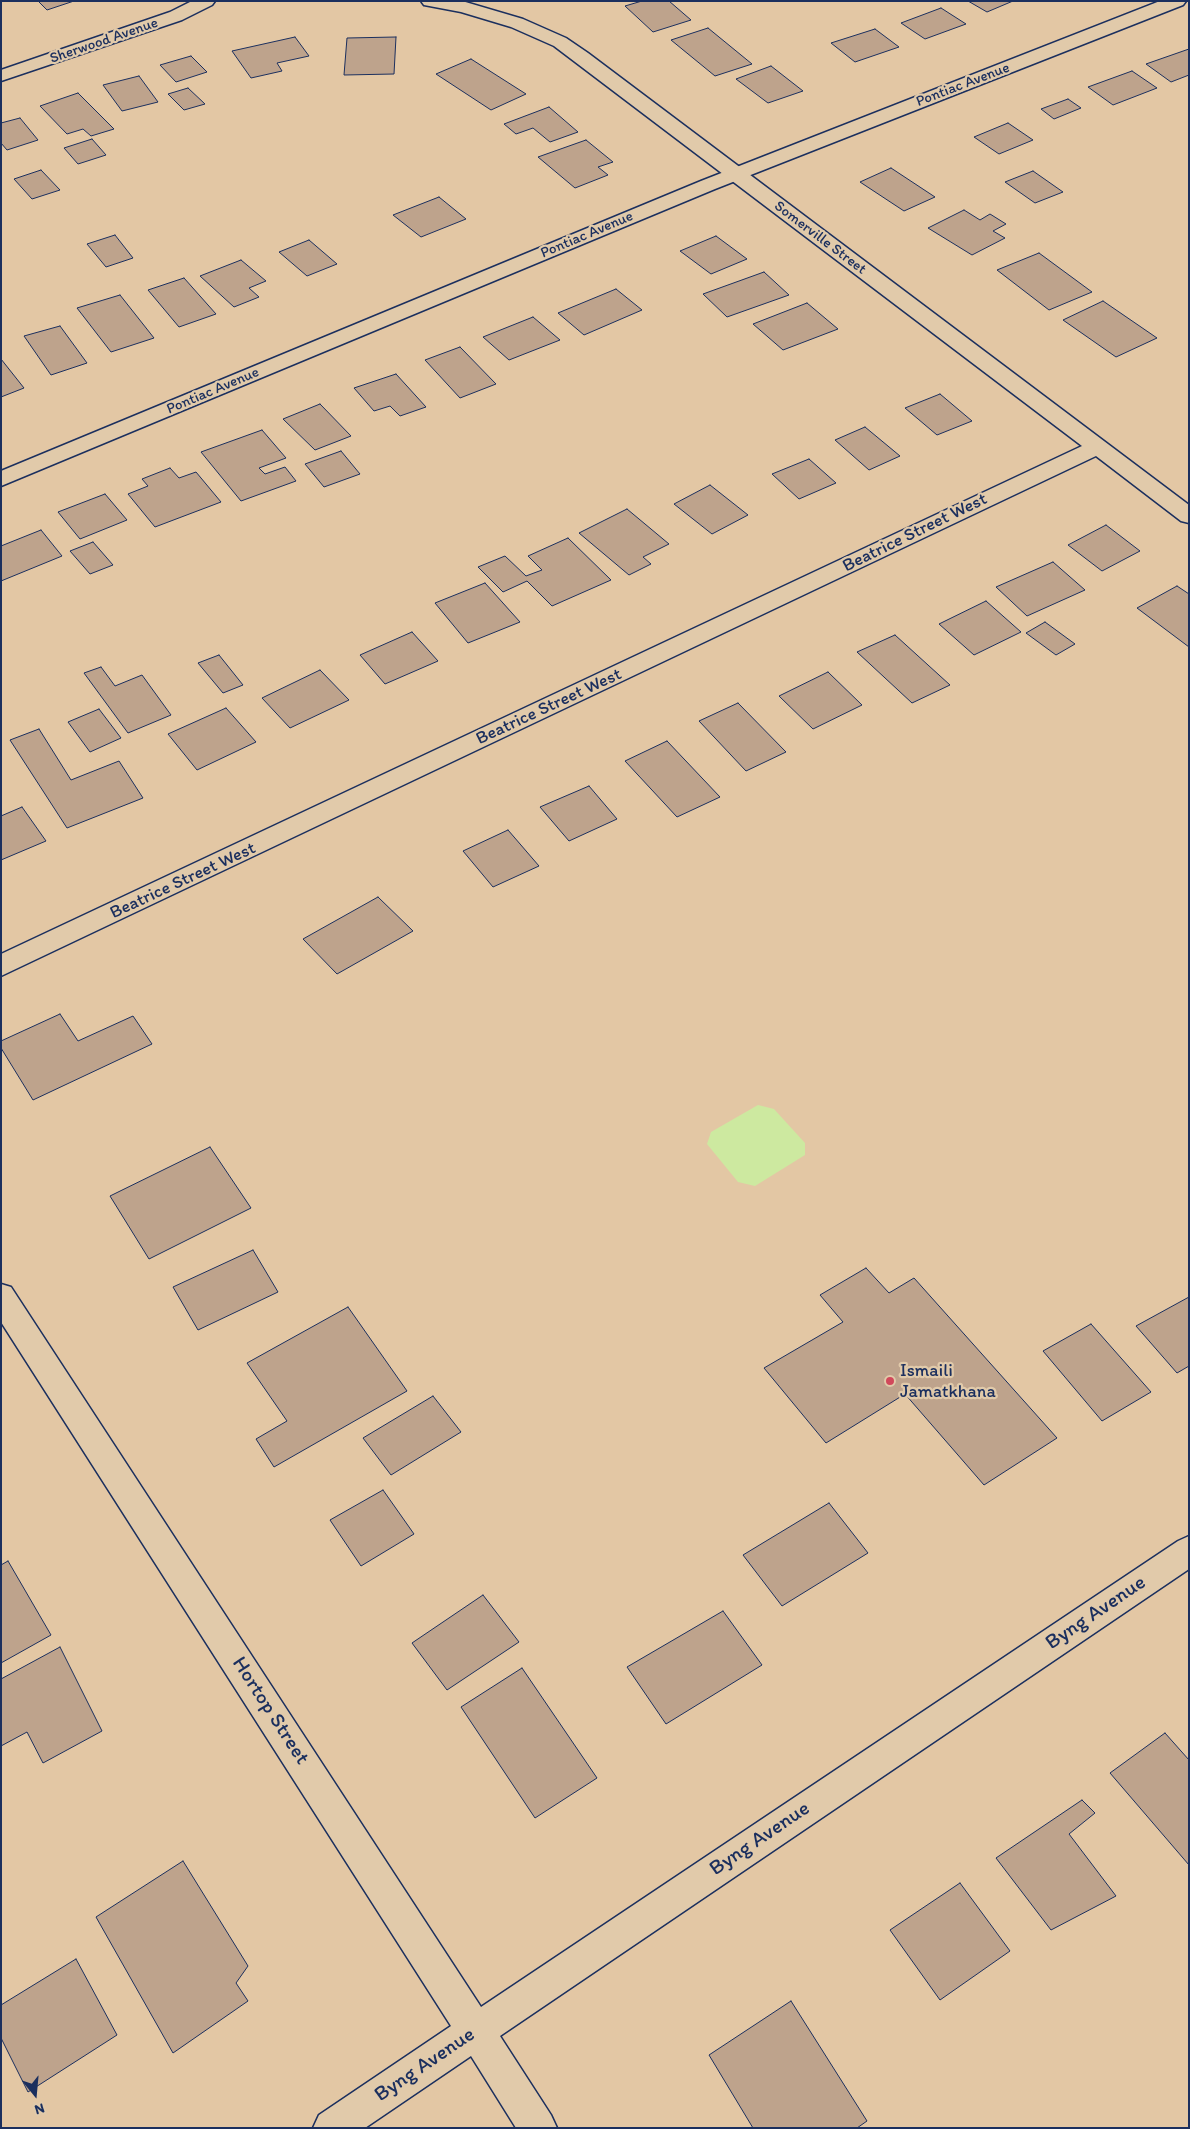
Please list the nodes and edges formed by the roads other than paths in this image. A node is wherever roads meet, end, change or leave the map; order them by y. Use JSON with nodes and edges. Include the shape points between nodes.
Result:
{"nodes":[{"id":1,"x":206,"y":1,"type":"edge"},
{"id":2,"x":430,"y":1,"type":"edge"},
{"id":3,"x":1177,"y":1,"type":"edge"},
{"id":4,"x":1,"y":76,"type":"edge"},
{"id":5,"x":736,"y":174,"type":"junction"},
{"id":6,"x":1097,"y":447,"type":"junction"},
{"id":7,"x":1,"y":479,"type":"edge"},
{"id":8,"x":1189,"y":516,"type":"edge"},
{"id":9,"x":1,"y":966,"type":"edge"},
{"id":10,"x":1,"y":1296,"type":"edge"},
{"id":11,"x":1189,"y":1550,"type":"edge"},
{"id":12,"x":477,"y":2030,"type":"junction"},
{"id":13,"x":332,"y":2128,"type":"edge"},
{"id":14,"x":538,"y":2128,"type":"edge"}],
"edges":[{"from":1,"to":4,"type":"street","name":"Sherwood Avenue","via":[[176,16]]},
{"from":2,"to":5,"type":"street","name":"Somerville Street","via":[[494,16],[560,42]]},
{"from":3,"to":5,"type":"street","name":"Pontiac Avenue"},
{"from":5,"to":6,"type":"street","name":"Somerville Street"},
{"from":5,"to":7,"type":"street","name":"Pontiac Avenue"},
{"from":6,"to":8,"type":"street","name":"Somerville Street"},
{"from":6,"to":9,"type":"street","name":"Beatrice Street West"},
{"from":10,"to":12,"type":"street","name":"Hortop Street"},
{"from":11,"to":12,"type":"street","name":"Byng Avenue"},
{"from":12,"to":13,"type":"street","name":"Byng Avenue"},
{"from":12,"to":14,"type":"street","name":"Hortop Street"}]}
